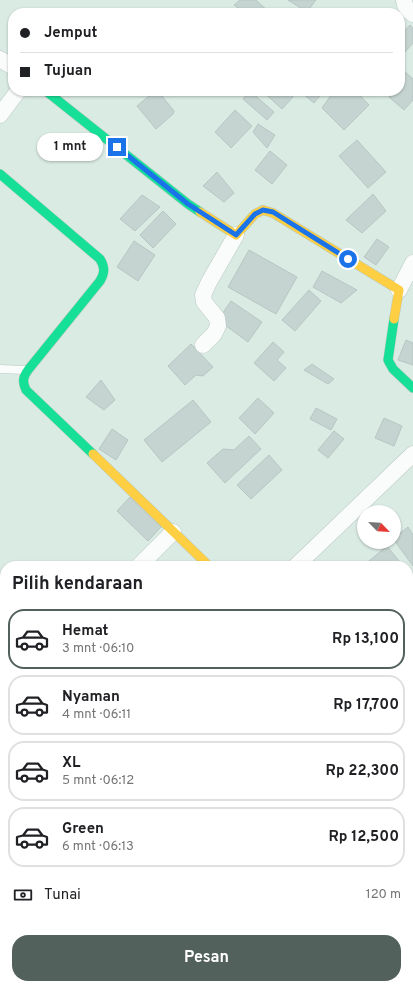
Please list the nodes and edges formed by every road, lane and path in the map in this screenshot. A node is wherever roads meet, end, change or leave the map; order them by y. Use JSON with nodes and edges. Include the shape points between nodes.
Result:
{"nodes":[{"id":1,"x":404,"y":0,"type":"edge"},
{"id":2,"x":413,"y":14,"type":"edge"},
{"id":3,"x":14,"y":96,"type":"edge"},
{"id":4,"x":52,"y":96,"type":"edge"},
{"id":5,"x":0,"y":115,"type":"edge"},
{"id":6,"x":0,"y":174,"type":"edge"},
{"id":7,"x":236,"y":235,"type":"junction"},
{"id":8,"x":413,"y":263,"type":"edge"},
{"id":9,"x":399,"y":290,"type":"junction"},
{"id":10,"x":203,"y":345,"type":"dead end"},
{"id":11,"x":0,"y":369,"type":"edge"},
{"id":12,"x":28,"y":370,"type":"junction"},
{"id":13,"x":413,"y":388,"type":"edge"},
{"id":14,"x":413,"y":454,"type":"edge"},
{"id":15,"x":173,"y":532,"type":"junction"},
{"id":16,"x":144,"y":561,"type":"edge"},
{"id":17,"x":204,"y":561,"type":"edge"},
{"id":18,"x":301,"y":561,"type":"edge"}],
"edges":[{"from":1,"to":2,"type":"street","via":[[405,7]]},
{"from":3,"to":5,"type":"street"},
{"from":4,"to":7,"type":"main road","via":[[188,204]]},
{"from":6,"to":12,"type":"main road","via":[[104,265],[104,274],[100,281]]},
{"from":7,"to":9,"type":"main road","via":[[255,214],[263,210],[273,212]]},
{"from":7,"to":10,"type":"street","via":[[203,295],[204,302],[217,318],[218,326]]},
{"from":8,"to":9,"type":"street"},
{"from":9,"to":13,"type":"main road","via":[[388,360],[393,369]]},
{"from":11,"to":12,"type":"lane"},
{"from":12,"to":15,"type":"main road","via":[[23,384],[26,390]]},
{"from":14,"to":18,"type":"street"},
{"from":15,"to":16,"type":"street"},
{"from":15,"to":17,"type":"main road"}]}
